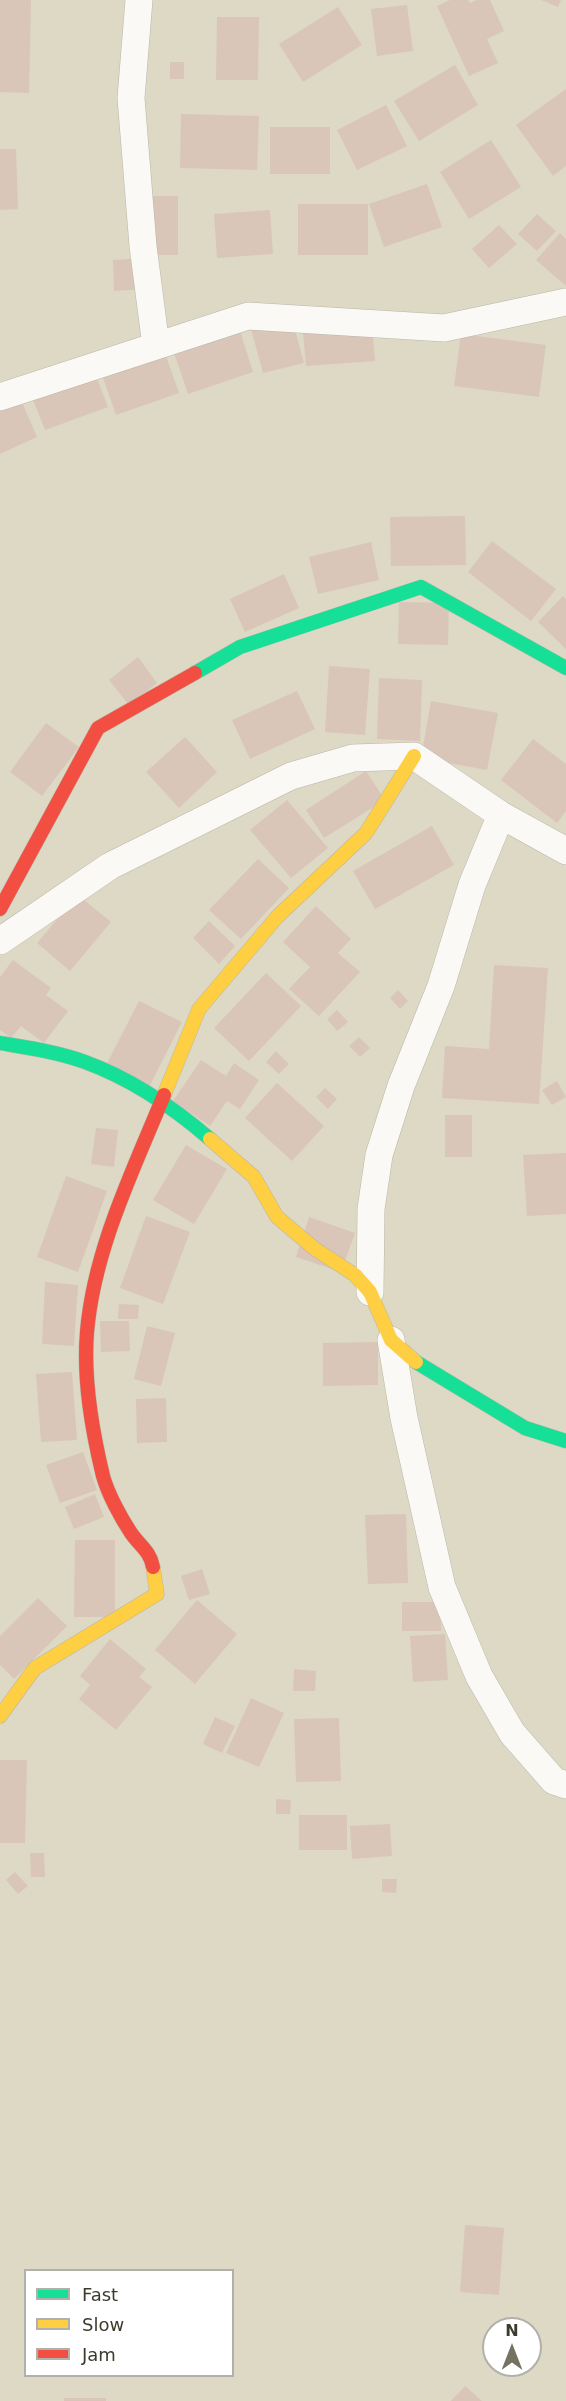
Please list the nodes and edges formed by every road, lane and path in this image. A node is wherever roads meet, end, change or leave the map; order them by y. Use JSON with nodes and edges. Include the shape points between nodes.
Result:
{"nodes":[{"id":1,"x":138,"y":0,"type":"edge"},
{"id":2,"x":566,"y":302,"type":"edge"},
{"id":3,"x":156,"y":346,"type":"junction"},
{"id":4,"x":0,"y":397,"type":"edge"},
{"id":5,"x":566,"y":668,"type":"edge"},
{"id":6,"x":414,"y":756,"type":"junction"},
{"id":7,"x":501,"y":815,"type":"junction"},
{"id":8,"x":566,"y":851,"type":"edge"},
{"id":9,"x":0,"y":909,"type":"edge"},
{"id":10,"x":0,"y":941,"type":"edge"},
{"id":11,"x":0,"y":1043,"type":"edge"},
{"id":12,"x":162,"y":1106,"type":"junction"},
{"id":13,"x":370,"y":1292,"type":"junction"},
{"id":14,"x":391,"y":1340,"type":"junction"},
{"id":15,"x":566,"y":1441,"type":"edge"},
{"id":16,"x":0,"y":1716,"type":"edge"},
{"id":17,"x":566,"y":1785,"type":"edge"}],
"edges":[{"from":1,"to":3,"type":"street","via":[[131,98]]},
{"from":2,"to":3,"type":"street","via":[[444,328],[248,316]]},
{"from":3,"to":4,"type":"street"},
{"from":5,"to":9,"type":"street","via":[[421,587],[240,647],[98,728]]},
{"from":6,"to":7,"type":"street"},
{"from":6,"to":10,"type":"street","via":[[353,758],[291,776],[110,866]]},
{"from":6,"to":12,"type":"street","via":[[366,833],[277,917],[199,1009]]},
{"from":7,"to":8,"type":"street"},
{"from":7,"to":13,"type":"street","via":[[472,885],[441,986],[401,1086],[379,1155],[371,1209]]},
{"from":11,"to":12,"type":"street","via":[[86,1062],[137,1087]]},
{"from":12,"to":13,"type":"street","via":[[205,1135],[254,1178],[277,1217],[315,1249],[355,1275]]},
{"from":12,"to":16,"type":"street","via":[[124,1192],[100,1260],[87,1332],[87,1387],[105,1479],[131,1533],[151,1556],[157,1594],[35,1668]]},
{"from":13,"to":14,"type":"street"},
{"from":14,"to":15,"type":"street","via":[[423,1369],[504,1416],[525,1428]]},
{"from":14,"to":17,"type":"street","via":[[404,1418],[442,1587],[479,1676],[512,1733],[554,1781]]}]}
